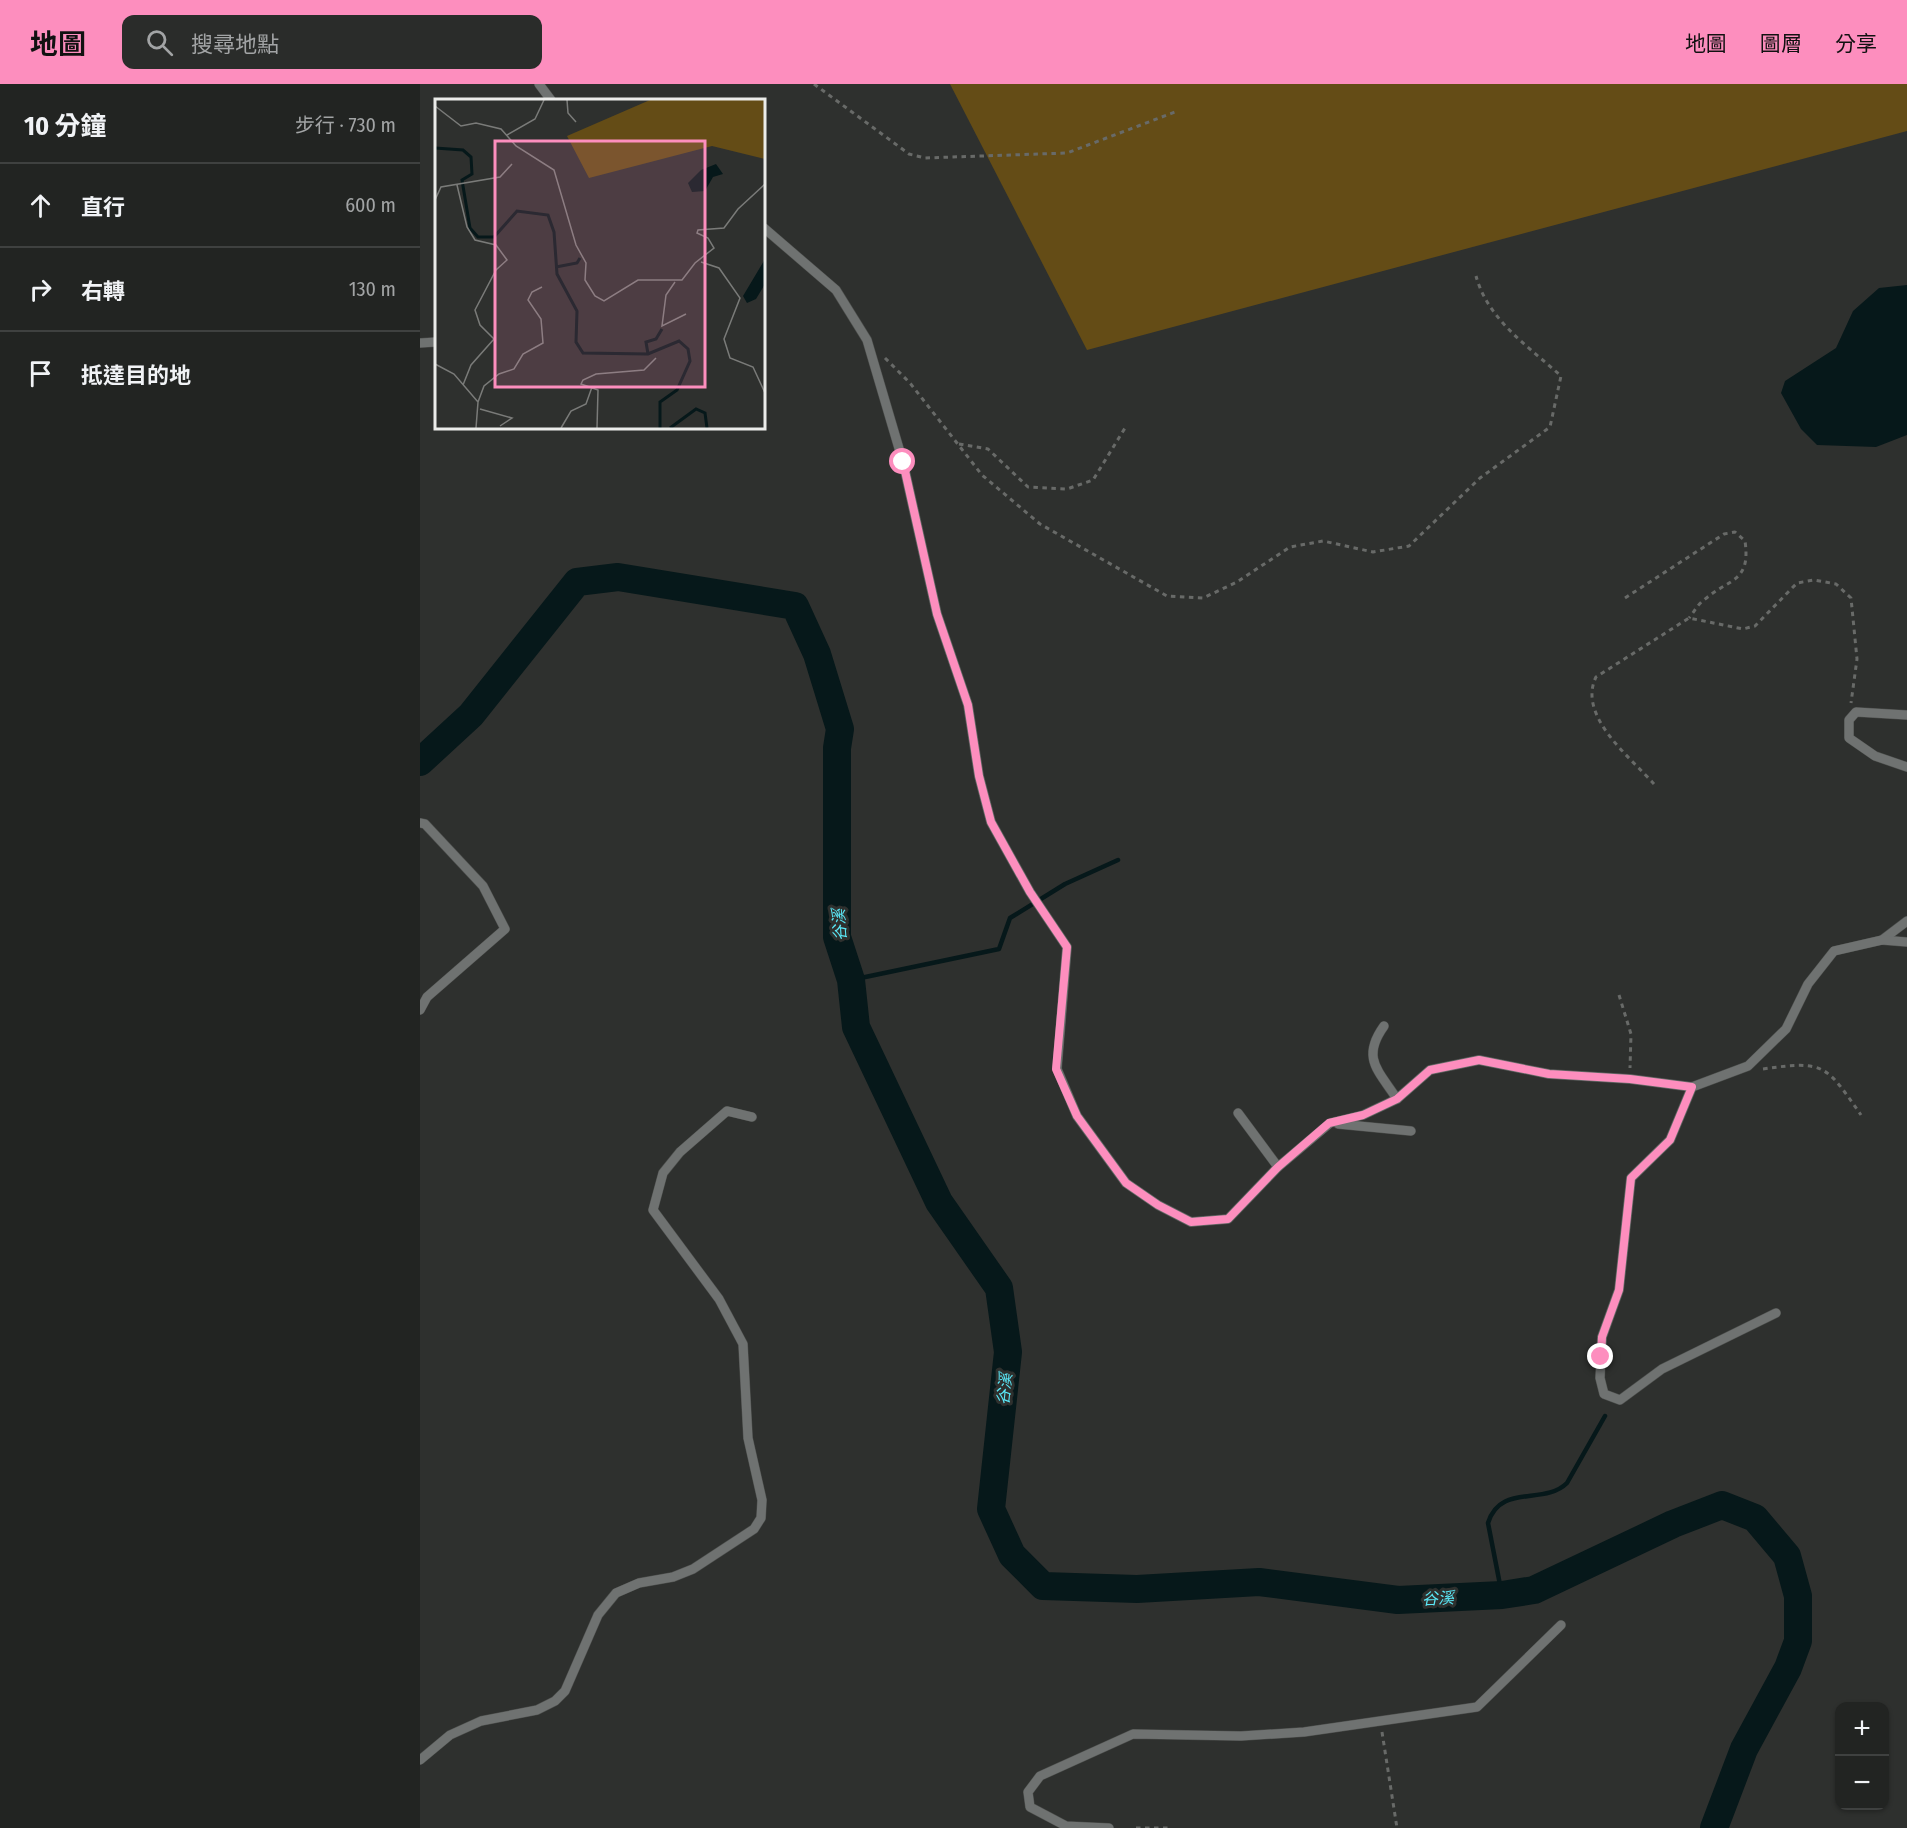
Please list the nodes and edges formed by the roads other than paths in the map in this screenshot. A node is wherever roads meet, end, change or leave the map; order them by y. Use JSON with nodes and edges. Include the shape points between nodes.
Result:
{"nodes":[{"id":1,"x":539,"y":84,"type":"edge"},
{"id":2,"x":550,"y":99,"type":"edge"},
{"id":3,"x":765,"y":229,"type":"edge"},
{"id":4,"x":435,"y":342,"type":"edge"},
{"id":5,"x":420,"y":343,"type":"edge"},
{"id":6,"x":1907,"y":716,"type":"edge"},
{"id":7,"x":1907,"y":766,"type":"edge"},
{"id":8,"x":420,"y":823,"type":"edge"},
{"id":9,"x":1907,"y":921,"type":"edge"},
{"id":10,"x":1882,"y":939,"type":"junction"},
{"id":11,"x":1907,"y":942,"type":"edge"},
{"id":12,"x":420,"y":1010,"type":"edge"},
{"id":13,"x":1384,"y":1026,"type":"dead end"},
{"id":14,"x":1692,"y":1087,"type":"junction"},
{"id":15,"x":1397,"y":1099,"type":"junction"},
{"id":16,"x":1238,"y":1113,"type":"dead end"},
{"id":17,"x":752,"y":1117,"type":"dead end"},
{"id":18,"x":1329,"y":1123,"type":"junction"},
{"id":19,"x":1411,"y":1131,"type":"dead end"},
{"id":20,"x":1278,"y":1167,"type":"junction"},
{"id":21,"x":1776,"y":1313,"type":"dead end"},
{"id":22,"x":1561,"y":1625,"type":"dead end"},
{"id":23,"x":420,"y":1760,"type":"edge"},
{"id":24,"x":1106,"y":1828,"type":"edge"}],
"edges":[{"from":1,"to":2,"type":"lane"},
{"from":3,"to":20,"type":"lane","via":[[836,290],[867,340],[903,462],[937,614],[968,705],[991,822],[1030,892],[1067,947],[1056,1069],[1077,1116],[1126,1183],[1191,1222],[1228,1219]]},
{"from":4,"to":5,"type":"lane"},
{"from":6,"to":7,"type":"lane","via":[[1856,712],[1849,720],[1849,738],[1875,756]]},
{"from":8,"to":12,"type":"lane","via":[[483,886],[505,929],[427,997]]},
{"from":9,"to":10,"type":"lane"},
{"from":10,"to":11,"type":"lane"},
{"from":10,"to":14,"type":"lane","via":[[1833,951],[1808,984],[1786,1029],[1748,1066]]},
{"from":13,"to":15,"type":"lane","via":[[1374,1040],[1371,1057]]},
{"from":14,"to":15,"type":"lane","via":[[1549,1074],[1479,1060],[1430,1070]]},
{"from":14,"to":21,"type":"lane","via":[[1670,1140],[1631,1178],[1619,1290],[1602,1337],[1600,1378],[1604,1394],[1620,1400],[1662,1369]]},
{"from":15,"to":18,"type":"lane","via":[[1363,1115]]},
{"from":16,"to":20,"type":"lane"},
{"from":17,"to":23,"type":"lane","via":[[727,1111],[680,1152],[663,1173],[653,1210],[719,1299],[743,1344],[748,1438],[762,1500],[761,1518],[754,1530],[693,1569],[616,1593],[598,1615],[566,1691],[555,1701],[537,1710],[481,1721],[450,1735]]},
{"from":18,"to":19,"type":"lane"},
{"from":18,"to":20,"type":"lane"},
{"from":22,"to":24,"type":"lane","via":[[1477,1707],[1241,1736],[1133,1734],[1040,1776],[1028,1792],[1030,1807],[1066,1826]]}]}
